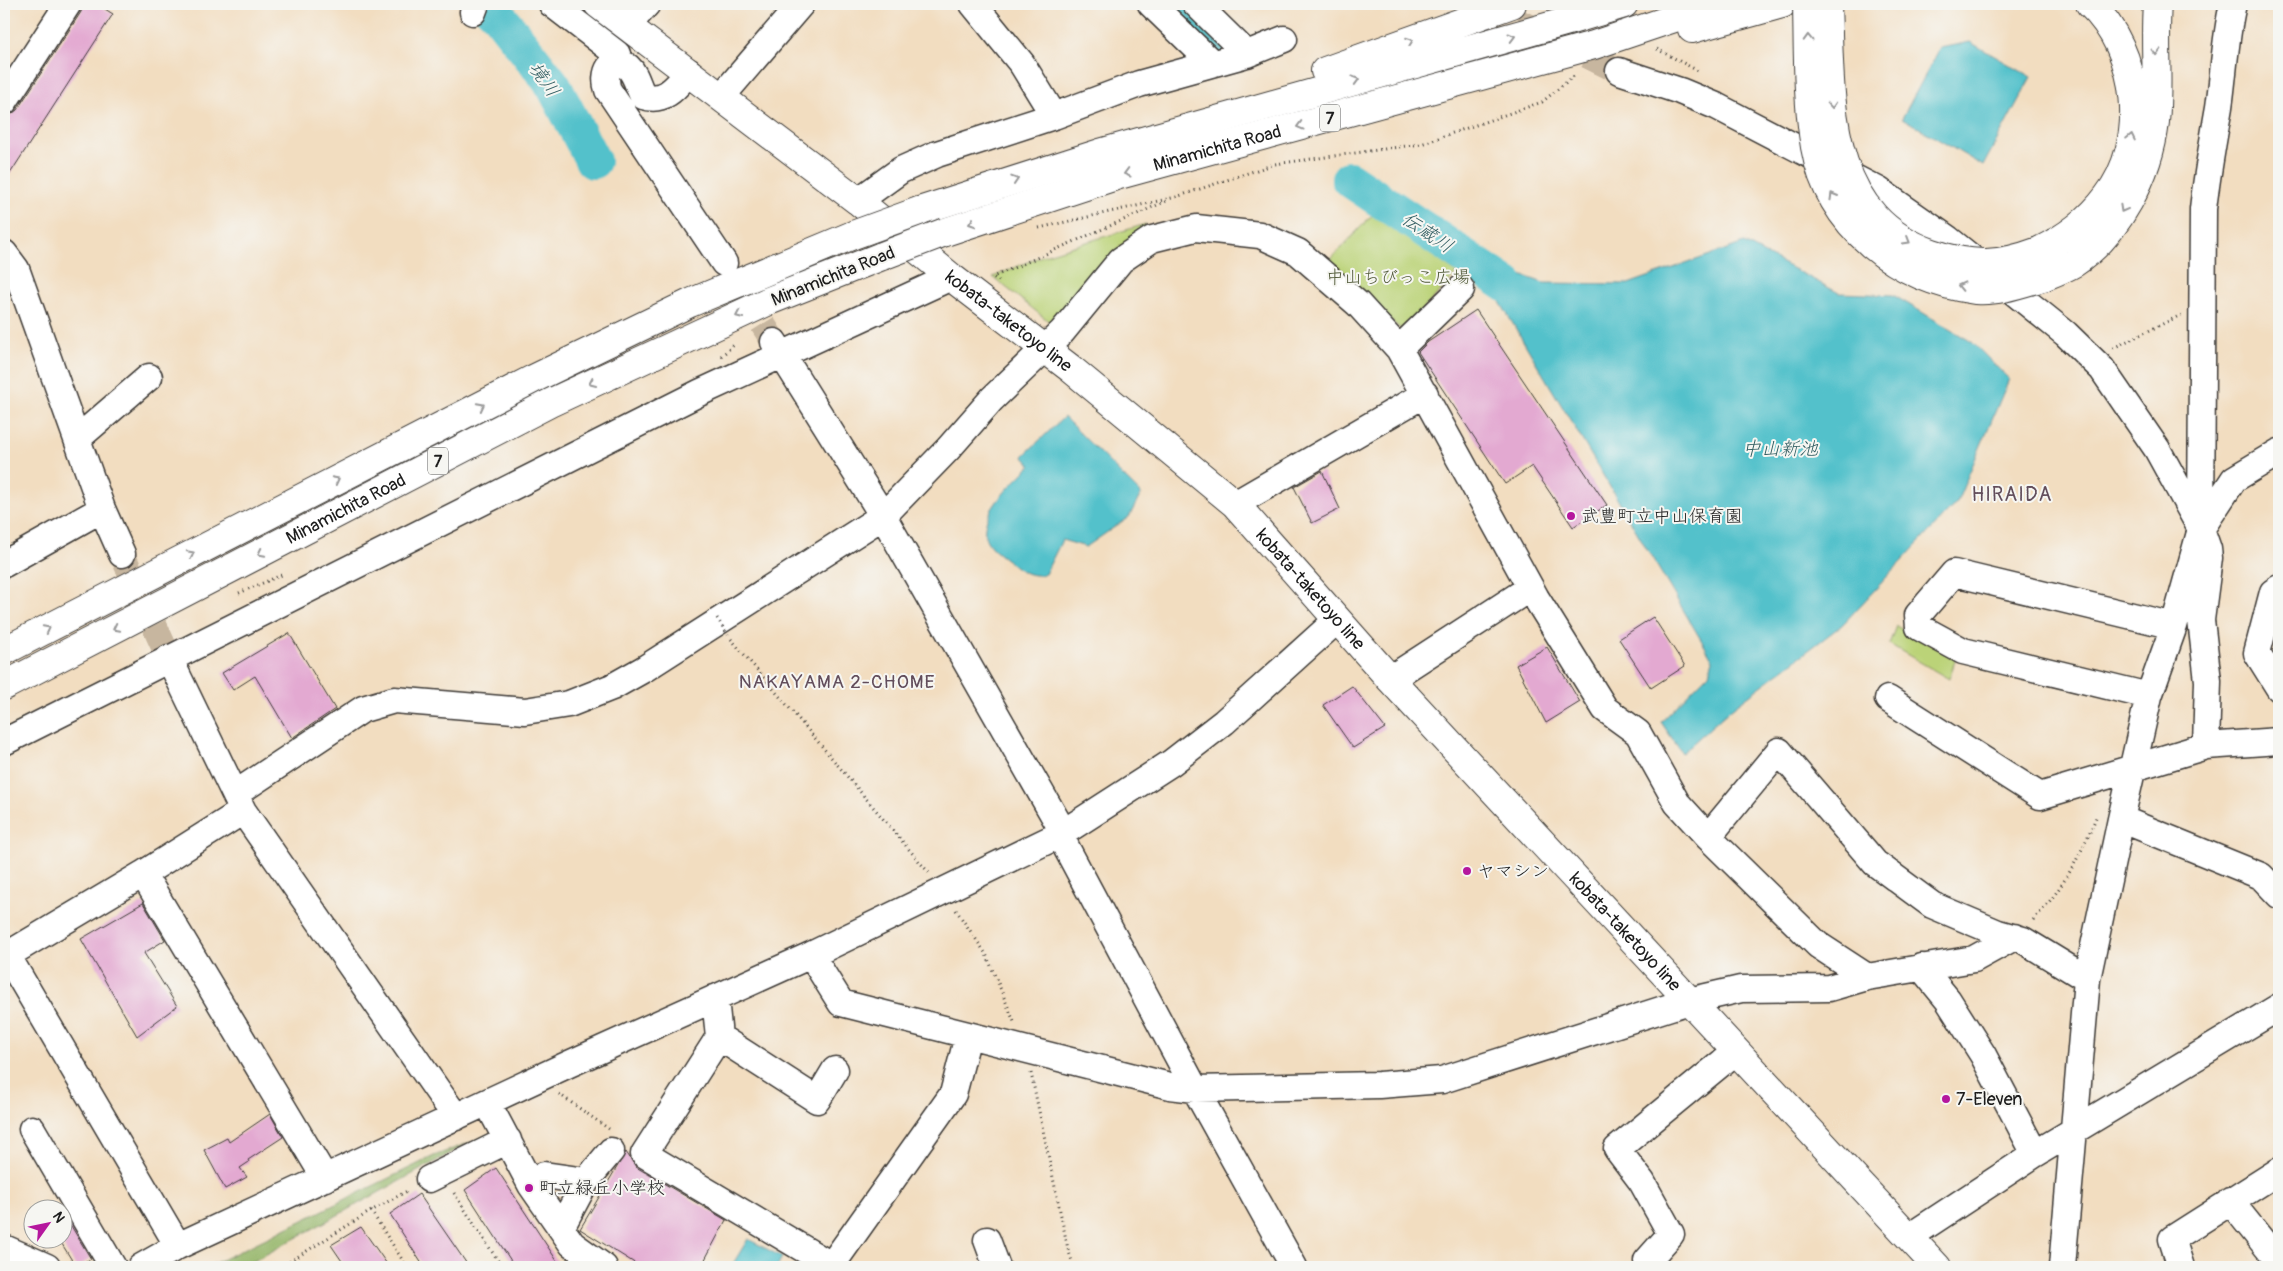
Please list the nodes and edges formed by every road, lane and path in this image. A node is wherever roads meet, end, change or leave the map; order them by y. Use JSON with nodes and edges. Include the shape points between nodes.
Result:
{"nodes":[{"id":1,"x":68,"y":4,"type":"edge"},
{"id":2,"x":552,"y":4,"type":"edge"},
{"id":3,"x":598,"y":4,"type":"edge"},
{"id":4,"x":647,"y":4,"type":"edge"},
{"id":5,"x":801,"y":4,"type":"edge"},
{"id":6,"x":973,"y":4,"type":"edge"},
{"id":7,"x":1151,"y":4,"type":"edge"},
{"id":8,"x":1196,"y":4,"type":"edge"},
{"id":9,"x":1512,"y":4,"type":"edge"},
{"id":10,"x":1624,"y":4,"type":"edge"},
{"id":11,"x":1716,"y":4,"type":"edge"},
{"id":12,"x":1782,"y":4,"type":"edge"},
{"id":13,"x":1807,"y":4,"type":"edge"},
{"id":14,"x":1827,"y":4,"type":"edge"},
{"id":15,"x":2090,"y":4,"type":"edge"},
{"id":16,"x":2157,"y":4,"type":"edge"},
{"id":17,"x":2233,"y":4,"type":"edge"},
{"id":18,"x":627,"y":26,"type":"junction"},
{"id":19,"x":1284,"y":40,"type":"dead end"},
{"id":20,"x":1655,"y":48,"type":"dead end"},
{"id":21,"x":1246,"y":54,"type":"junction"},
{"id":22,"x":619,"y":63,"type":"junction"},
{"id":23,"x":1213,"y":63,"type":"junction"},
{"id":24,"x":1619,"y":71,"type":"tunnel mouth"},
{"id":25,"x":689,"y":72,"type":"junction"},
{"id":26,"x":1579,"y":72,"type":"dead end"},
{"id":27,"x":1708,"y":76,"type":"dead end"},
{"id":28,"x":722,"y":96,"type":"junction"},
{"id":29,"x":4,"y":102,"type":"edge"},
{"id":30,"x":1373,"y":106,"type":"junction"},
{"id":31,"x":1054,"y":116,"type":"junction"},
{"id":32,"x":1151,"y":138,"type":"junction"},
{"id":33,"x":1176,"y":197,"type":"junction"},
{"id":34,"x":858,"y":201,"type":"junction"},
{"id":35,"x":1035,"y":229,"type":"dead end"},
{"id":36,"x":4,"y":252,"type":"edge"},
{"id":37,"x":724,"y":263,"type":"dead end"},
{"id":38,"x":2041,"y":264,"type":"junction"},
{"id":39,"x":951,"y":277,"type":"junction"},
{"id":40,"x":993,"y":277,"type":"dead end"},
{"id":41,"x":1461,"y":289,"type":"dead end"},
{"id":42,"x":2188,"y":311,"type":"dead end"},
{"id":43,"x":2105,"y":342,"type":"dead end"},
{"id":44,"x":1399,"y":348,"type":"junction"},
{"id":45,"x":778,"y":349,"type":"junction"},
{"id":46,"x":1046,"y":349,"type":"junction"},
{"id":47,"x":149,"y":377,"type":"dead end"},
{"id":48,"x":1425,"y":394,"type":"junction"},
{"id":49,"x":77,"y":439,"type":"junction"},
{"id":50,"x":2279,"y":452,"type":"edge"},
{"id":51,"x":1234,"y":504,"type":"junction"},
{"id":52,"x":102,"y":509,"type":"junction"},
{"id":53,"x":883,"y":516,"type":"junction"},
{"id":54,"x":2201,"y":529,"type":"junction"},
{"id":55,"x":122,"y":554,"type":"tunnel mouth"},
{"id":56,"x":4,"y":564,"type":"edge"},
{"id":57,"x":1530,"y":588,"type":"junction"},
{"id":58,"x":2279,"y":588,"type":"edge"},
{"id":59,"x":717,"y":618,"type":"dead end"},
{"id":60,"x":1337,"y":620,"type":"junction"},
{"id":61,"x":2174,"y":626,"type":"junction"},
{"id":62,"x":4,"y":651,"type":"edge"},
{"id":63,"x":169,"y":658,"type":"junction"},
{"id":64,"x":1390,"y":680,"type":"junction"},
{"id":65,"x":4,"y":686,"type":"edge"},
{"id":66,"x":2279,"y":688,"type":"edge"},
{"id":67,"x":2149,"y":696,"type":"junction"},
{"id":68,"x":1888,"y":699,"type":"dead end"},
{"id":69,"x":2279,"y":741,"type":"edge"},
{"id":70,"x":4,"y":742,"type":"edge"},
{"id":71,"x":2206,"y":746,"type":"junction"},
{"id":72,"x":2133,"y":766,"type":"junction"},
{"id":73,"x":239,"y":802,"type":"junction"},
{"id":74,"x":2109,"y":816,"type":"junction"},
{"id":75,"x":1061,"y":834,"type":"junction"},
{"id":76,"x":1708,"y":837,"type":"junction"},
{"id":77,"x":143,"y":874,"type":"junction"},
{"id":78,"x":945,"y":892,"type":"junction"},
{"id":79,"x":2279,"y":895,"type":"edge"},
{"id":80,"x":2014,"y":938,"type":"junction"},
{"id":81,"x":812,"y":955,"type":"junction"},
{"id":82,"x":5,"y":956,"type":"edge"},
{"id":83,"x":1922,"y":967,"type":"junction"},
{"id":84,"x":1867,"y":977,"type":"junction"},
{"id":85,"x":2087,"y":979,"type":"junction"},
{"id":86,"x":715,"y":998,"type":"junction"},
{"id":87,"x":1689,"y":1001,"type":"junction"},
{"id":88,"x":2279,"y":1007,"type":"edge"},
{"id":89,"x":968,"y":1036,"type":"junction"},
{"id":90,"x":719,"y":1037,"type":"junction"},
{"id":91,"x":1735,"y":1052,"type":"junction"},
{"id":92,"x":835,"y":1070,"type":"dead end"},
{"id":93,"x":1195,"y":1089,"type":"junction"},
{"id":94,"x":555,"y":1092,"type":"dead end"},
{"id":95,"x":487,"y":1102,"type":"junction"},
{"id":96,"x":456,"y":1117,"type":"junction"},
{"id":97,"x":32,"y":1129,"type":"dead end"},
{"id":98,"x":2075,"y":1130,"type":"junction"},
{"id":99,"x":508,"y":1140,"type":"junction"},
{"id":100,"x":611,"y":1141,"type":"joint"},
{"id":101,"x":2035,"y":1154,"type":"junction"},
{"id":102,"x":2279,"y":1172,"type":"edge"},
{"id":103,"x":435,"y":1176,"type":"junction"},
{"id":104,"x":325,"y":1178,"type":"junction"},
{"id":105,"x":586,"y":1181,"type":"junction"},
{"id":106,"x":531,"y":1185,"type":"junction"},
{"id":107,"x":2230,"y":1201,"type":"junction"},
{"id":108,"x":371,"y":1211,"type":"junction"},
{"id":109,"x":561,"y":1228,"type":"junction"},
{"id":110,"x":1909,"y":1237,"type":"junction"},
{"id":111,"x":987,"y":1240,"type":"dead end"},
{"id":112,"x":178,"y":1246,"type":"junction"},
{"id":113,"x":4,"y":1248,"type":"edge"},
{"id":114,"x":2063,"y":1256,"type":"edge"},
{"id":115,"x":1647,"y":1261,"type":"dead end"},
{"id":116,"x":2279,"y":1262,"type":"edge"},
{"id":117,"x":47,"y":1267,"type":"edge"},
{"id":118,"x":113,"y":1267,"type":"edge"},
{"id":119,"x":141,"y":1267,"type":"edge"},
{"id":120,"x":282,"y":1267,"type":"edge"},
{"id":121,"x":407,"y":1267,"type":"edge"},
{"id":122,"x":502,"y":1267,"type":"edge"},
{"id":123,"x":604,"y":1267,"type":"edge"},
{"id":124,"x":832,"y":1267,"type":"edge"},
{"id":125,"x":997,"y":1267,"type":"edge"},
{"id":126,"x":1294,"y":1267,"type":"edge"},
{"id":127,"x":1937,"y":1267,"type":"edge"},
{"id":128,"x":2075,"y":1267,"type":"edge"},
{"id":129,"x":2181,"y":1267,"type":"edge"}],
"edges":[{"from":1,"to":29,"type":"street"},
{"from":2,"to":22,"type":"street","via":[[617,54]]},
{"from":3,"to":18,"type":"main road","name":"kobata-taketoyo line"},
{"from":4,"to":18,"type":"street"},
{"from":5,"to":28,"type":"street"},
{"from":6,"to":31,"type":"street","via":[[1022,64]]},
{"from":7,"to":23,"type":"street"},
{"from":8,"to":21,"type":"street"},
{"from":32,"to":9,"type":"main road","one_way":true,"via":[[1288,84]]},
{"from":32,"to":10,"type":"main road","name":"Minamichita Road","number":"7","one_way":true},
{"from":11,"to":30,"type":"main road","name":"Minamichita Road","number":"7","via":[[1594,45]]},
{"from":12,"to":30,"type":"main road","via":[[1458,97]]},
{"from":38,"to":13,"type":"main road","one_way":true,"bridge":true,"via":[[2004,288],[1977,290],[1898,265],[1869,245],[1845,216],[1826,183],[1815,149]]},
{"from":14,"to":38,"type":"main road","one_way":true,"bridge":true,"via":[[1834,130],[1845,169],[1860,199],[1888,229],[1920,249],[1976,264],[2015,260]]},
{"from":38,"to":15,"type":"main road","one_way":true,"via":[[2109,196],[2125,165],[2133,128],[2134,96],[2127,66],[2120,46]]},
{"from":16,"to":38,"type":"main road","one_way":true,"via":[[2155,122],[2148,156],[2136,186],[2100,240],[2074,263]]},
{"from":17,"to":54,"type":"street","via":[[2226,32],[2219,106],[2208,160],[2203,209]]},
{"from":18,"to":25,"type":"main road","name":"kobata-taketoyo line"},
{"from":19,"to":21,"type":"street"},
{"from":20,"to":27,"type":"path"},
{"from":21,"to":23,"type":"street"},
{"from":22,"to":25,"type":"street","via":[[633,72],[643,96],[650,98],[672,92]]},
{"from":22,"to":37,"type":"street","via":[[610,67],[605,76],[608,90]]},
{"from":23,"to":31,"type":"street","via":[[1139,84]]},
{"from":24,"to":54,"type":"street","via":[[1716,106],[1878,190],[1948,239],[2066,334],[2102,369],[2157,448]]},
{"from":25,"to":28,"type":"main road","name":"kobata-taketoyo line"},
{"from":26,"to":33,"type":"path","via":[[1542,102],[1421,144],[1275,164]]},
{"from":28,"to":34,"type":"main road","name":"kobata-taketoyo line"},
{"from":30,"to":65,"type":"main road","name":"Minamichita Road","number":"7","one_way":true,"bridge":true,"via":[[1119,175],[945,232],[771,300],[550,403]]},
{"from":31,"to":34,"type":"street","via":[[937,154],[901,170]]},
{"from":62,"to":32,"type":"main road","name":"Minamichita Road","number":"7","one_way":true,"bridge":true,"via":[[533,379],[690,303],[919,211]]},
{"from":33,"to":35,"type":"path"},
{"from":33,"to":40,"type":"path"},
{"from":34,"to":39,"type":"main road","name":"kobata-taketoyo line"},
{"from":36,"to":49,"type":"street","via":[[16,269]]},
{"from":39,"to":45,"type":"street"},
{"from":39,"to":46,"type":"main road","name":"kobata-taketoyo line"},
{"from":41,"to":44,"type":"street"},
{"from":42,"to":43,"type":"path","via":[[2112,348]]},
{"from":44,"to":46,"type":"street","via":[[1358,304],[1298,252],[1260,235],[1196,228],[1152,240],[1121,260]]},
{"from":44,"to":48,"type":"street"},
{"from":45,"to":53,"type":"street"},
{"from":45,"to":63,"type":"street","via":[[699,393]]},
{"from":46,"to":51,"type":"main road","name":"kobata-taketoyo line"},
{"from":46,"to":53,"type":"street","via":[[992,398]]},
{"from":47,"to":49,"type":"street"},
{"from":48,"to":51,"type":"street"},
{"from":48,"to":57,"type":"street"},
{"from":49,"to":52,"type":"street"},
{"from":50,"to":54,"type":"street","via":[[2234,479]]},
{"from":51,"to":60,"type":"main road","name":"kobata-taketoyo line"},
{"from":52,"to":55,"type":"street"},
{"from":52,"to":56,"type":"street"},
{"from":53,"to":73,"type":"street","via":[[612,687],[569,704],[525,711],[394,700],[363,709]]},
{"from":53,"to":75,"type":"street","via":[[1057,821]]},
{"from":54,"to":61,"type":"street"},
{"from":54,"to":71,"type":"street","via":[[2209,558],[2201,620],[2208,681]]},
{"from":57,"to":64,"type":"street"},
{"from":57,"to":76,"type":"street","via":[[1605,709],[1638,733],[1677,803]]},
{"from":58,"to":66,"type":"street","via":[[2273,592],[2258,653]]},
{"from":59,"to":78,"type":"path","bridge":true},
{"from":60,"to":64,"type":"main road","name":"kobata-taketoyo line"},
{"from":60,"to":75,"type":"street","via":[[1224,722],[1171,763]]},
{"from":61,"to":67,"type":"street"},
{"from":61,"to":67,"type":"street","via":[[1954,573],[1918,615],[1919,627],[1963,651]]},
{"from":63,"to":70,"type":"street"},
{"from":63,"to":73,"type":"street"},
{"from":64,"to":87,"type":"main road","name":"kobata-taketoyo line"},
{"from":67,"to":72,"type":"street"},
{"from":68,"to":72,"type":"street","via":[[2040,796]]},
{"from":69,"to":71,"type":"street"},
{"from":71,"to":72,"type":"street"},
{"from":72,"to":74,"type":"street"},
{"from":73,"to":77,"type":"street"},
{"from":73,"to":96,"type":"street"},
{"from":74,"to":79,"type":"street","via":[[2261,876]]},
{"from":74,"to":80,"type":"path","via":[[2088,838],[2051,901]]},
{"from":74,"to":85,"type":"street"},
{"from":75,"to":78,"type":"street"},
{"from":75,"to":93,"type":"street"},
{"from":76,"to":80,"type":"street","via":[[1779,751],[1875,862],[1932,905]]},
{"from":76,"to":84,"type":"street","via":[[1818,945]]},
{"from":77,"to":82,"type":"street"},
{"from":77,"to":104,"type":"street"},
{"from":78,"to":81,"type":"street"},
{"from":80,"to":83,"type":"street","via":[[1974,959]]},
{"from":80,"to":85,"type":"street","via":[[2023,940]]},
{"from":81,"to":86,"type":"street"},
{"from":81,"to":89,"type":"street","via":[[841,1003]]},
{"from":82,"to":112,"type":"street"},
{"from":83,"to":84,"type":"street"},
{"from":83,"to":101,"type":"street","via":[[1948,1000],[1983,1055]]},
{"from":84,"to":87,"type":"street","via":[[1829,988],[1742,990]]},
{"from":85,"to":98,"type":"street"},
{"from":86,"to":90,"type":"street"},
{"from":86,"to":95,"type":"street"},
{"from":87,"to":91,"type":"main road","name":"kobata-taketoyo line"},
{"from":87,"to":93,"type":"street","via":[[1442,1080],[1379,1085]]},
{"from":88,"to":98,"type":"street"},
{"from":89,"to":93,"type":"street","via":[[1170,1086]]},
{"from":89,"to":124,"type":"street","via":[[953,1094]]},
{"from":90,"to":92,"type":"street","via":[[817,1100]]},
{"from":90,"to":124,"type":"street","via":[[644,1154]]},
{"from":91,"to":110,"type":"main road","name":"kobata-taketoyo line"},
{"from":91,"to":115,"type":"street","via":[[1617,1148],[1642,1182],[1671,1234]]},
{"from":93,"to":126,"type":"street"},
{"from":94,"to":100,"type":"path"},
{"from":95,"to":96,"type":"street"},
{"from":95,"to":99,"type":"street"},
{"from":96,"to":104,"type":"street"},
{"from":97,"to":118,"type":"street"},
{"from":98,"to":101,"type":"street"},
{"from":98,"to":114,"type":"street"},
{"from":99,"to":103,"type":"street"},
{"from":99,"to":106,"type":"street"},
{"from":100,"to":105,"type":"street"},
{"from":101,"to":110,"type":"street"},
{"from":102,"to":107,"type":"street"},
{"from":103,"to":108,"type":"path"},
{"from":103,"to":122,"type":"path"},
{"from":104,"to":112,"type":"street"},
{"from":105,"to":106,"type":"street","via":[[544,1175]]},
{"from":105,"to":109,"type":"street"},
{"from":106,"to":109,"type":"street"},
{"from":107,"to":116,"type":"street"},
{"from":107,"to":129,"type":"street","via":[[2172,1239]]},
{"from":108,"to":120,"type":"path"},
{"from":108,"to":121,"type":"path"},
{"from":109,"to":123,"type":"street","via":[[572,1244]]},
{"from":110,"to":127,"type":"main road","name":"kobata-taketoyo line"},
{"from":111,"to":125,"type":"street"},
{"from":112,"to":119,"type":"street"},
{"from":113,"to":117,"type":"street"},
{"from":114,"to":128,"type":"street"}]}
